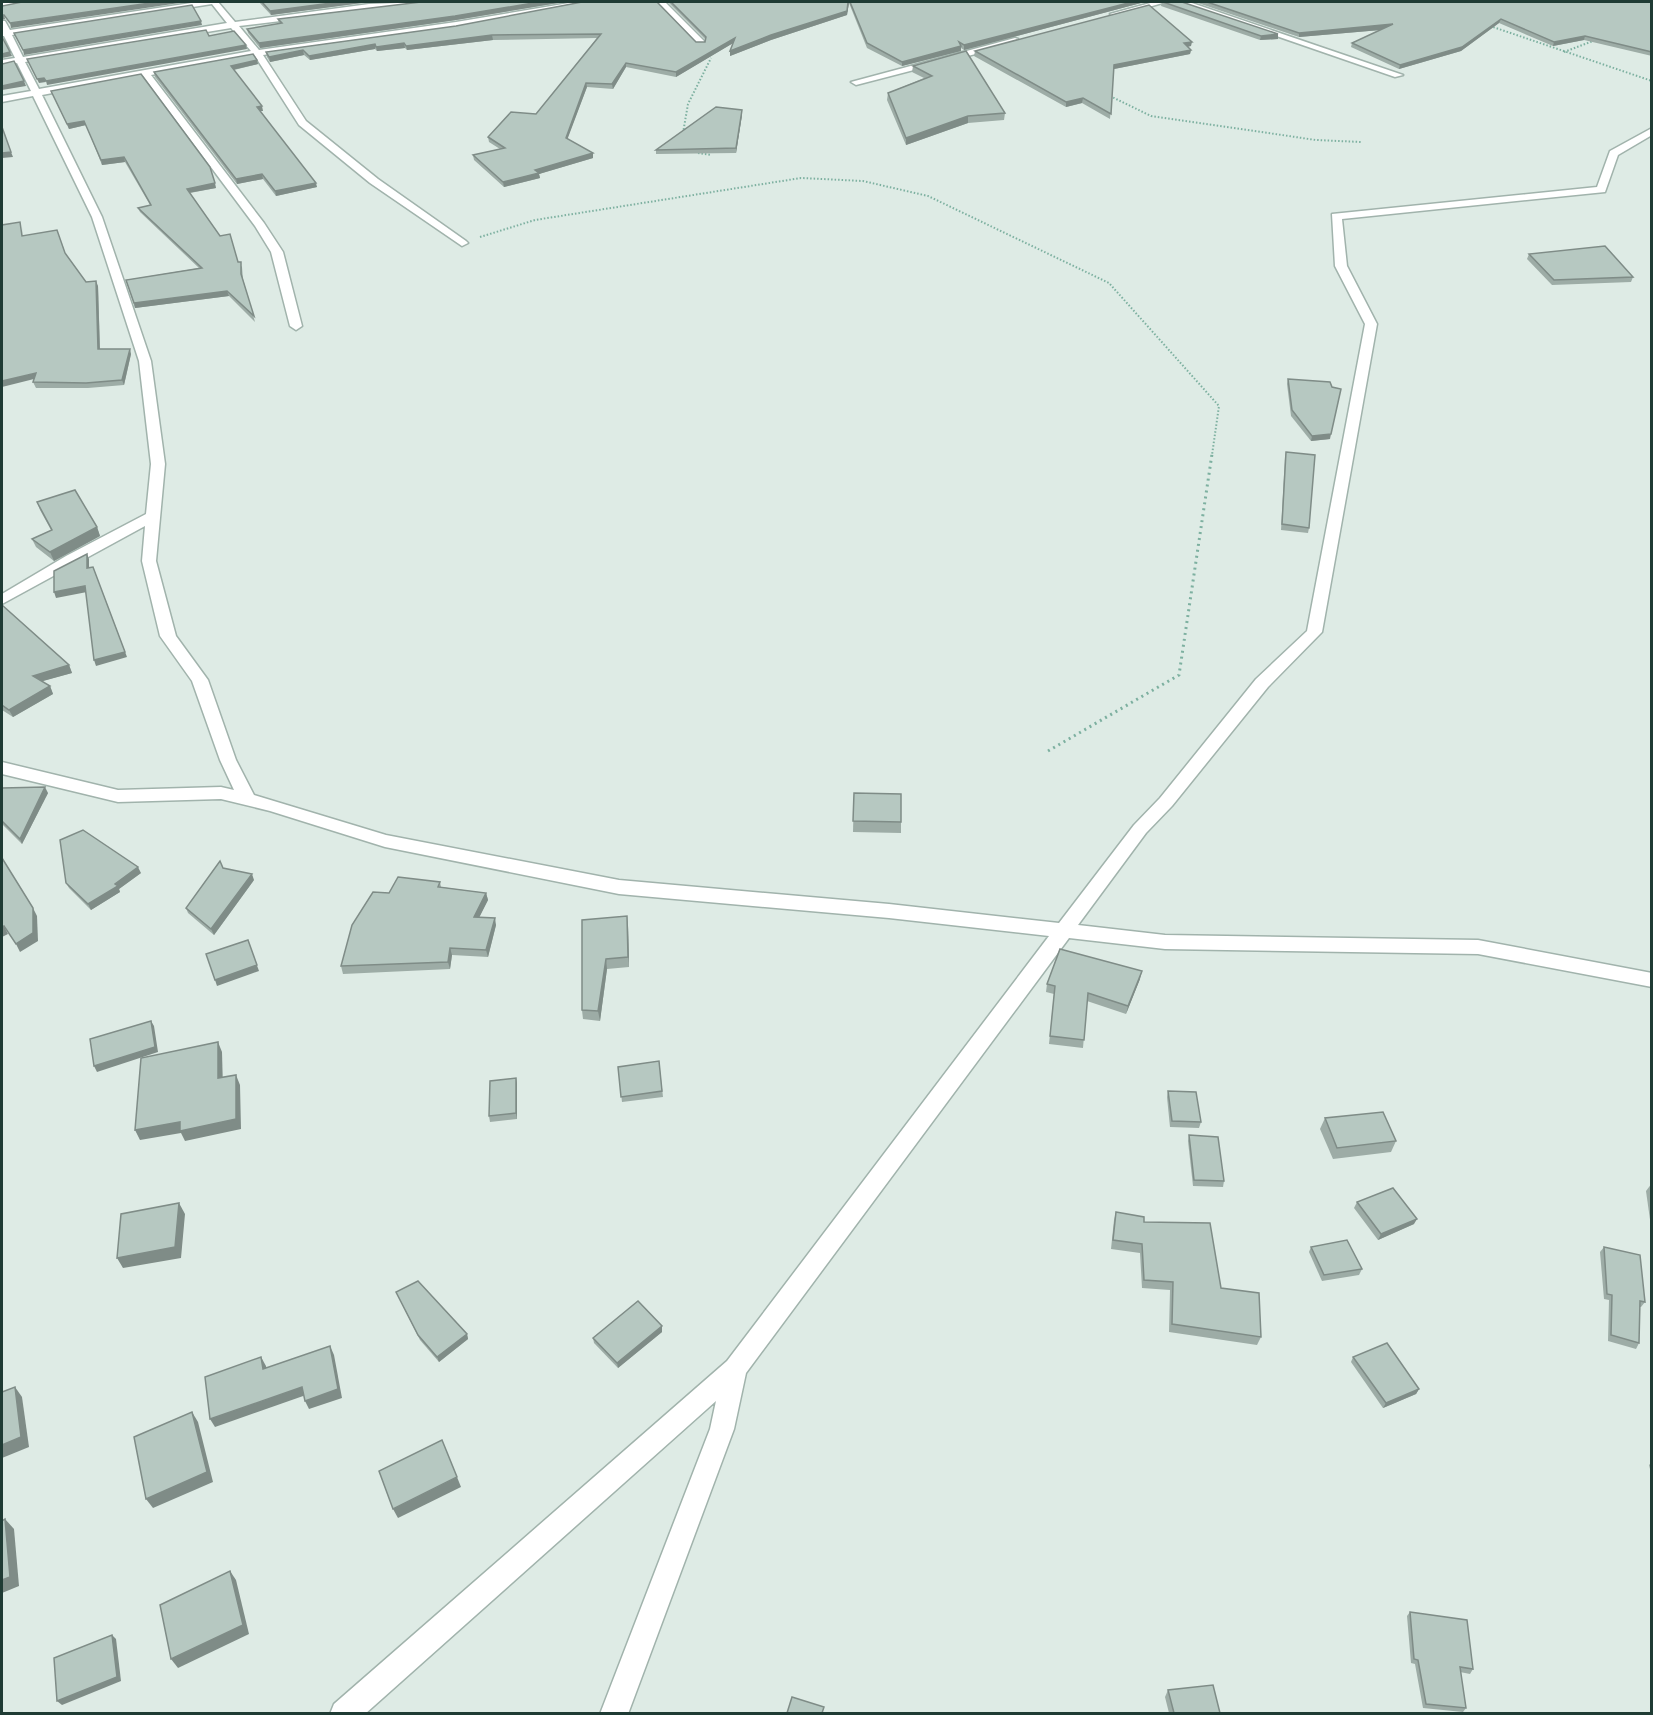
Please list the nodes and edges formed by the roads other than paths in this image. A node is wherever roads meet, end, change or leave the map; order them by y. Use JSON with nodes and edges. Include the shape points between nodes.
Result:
{"nodes":[{"id":1,"x":26,"y":2,"type":"edge"},
{"id":2,"x":212,"y":2,"type":"edge"},
{"id":3,"x":422,"y":2,"type":"edge"},
{"id":4,"x":586,"y":2,"type":"edge"},
{"id":5,"x":661,"y":2,"type":"edge"},
{"id":6,"x":1162,"y":2,"type":"edge"},
{"id":7,"x":1182,"y":2,"type":"edge"},
{"id":8,"x":2,"y":5,"type":"edge"},
{"id":9,"x":1104,"y":17,"type":"edge"},
{"id":10,"x":2,"y":23,"type":"edge"},
{"id":11,"x":234,"y":26,"type":"junction"},
{"id":12,"x":4,"y":33,"type":"edge"},
{"id":13,"x":1024,"y":38,"type":"edge"},
{"id":14,"x":701,"y":43,"type":"edge"},
{"id":15,"x":257,"y":53,"type":"junction"},
{"id":16,"x":20,"y":60,"type":"junction"},
{"id":17,"x":2,"y":63,"type":"edge"},
{"id":18,"x":145,"y":73,"type":"junction"},
{"id":19,"x":1398,"y":75,"type":"edge"},
{"id":20,"x":856,"y":82,"type":"dead end"},
{"id":21,"x":36,"y":93,"type":"junction"},
{"id":22,"x":2,"y":99,"type":"edge"},
{"id":23,"x":1652,"y":131,"type":"edge"},
{"id":24,"x":462,"y":243,"type":"road end"},
{"id":25,"x":296,"y":327,"type":"dead end"},
{"id":26,"x":154,"y":516,"type":"junction"},
{"id":27,"x":2,"y":600,"type":"edge"},
{"id":28,"x":2,"y":768,"type":"edge"},
{"id":29,"x":247,"y":800,"type":"junction"},
{"id":30,"x":1062,"y":932,"type":"junction"},
{"id":31,"x":1652,"y":980,"type":"edge"},
{"id":32,"x":735,"y":1369,"type":"junction"},
{"id":33,"x":344,"y":1713,"type":"edge"},
{"id":34,"x":614,"y":1713,"type":"edge"}],
"edges":[{"from":1,"to":8,"type":"street"},
{"from":2,"to":11,"type":"street"},
{"from":2,"to":12,"type":"street"},
{"from":3,"to":11,"type":"street"},
{"from":4,"to":15,"type":"street"},
{"from":5,"to":14,"type":"street"},
{"from":6,"to":9,"type":"street"},
{"from":7,"to":19,"type":"street"},
{"from":10,"to":12,"type":"street"},
{"from":11,"to":15,"type":"street"},
{"from":11,"to":16,"type":"street"},
{"from":12,"to":16,"type":"street"},
{"from":13,"to":20,"type":"street"},
{"from":15,"to":18,"type":"street"},
{"from":15,"to":24,"type":"street","via":[[302,123],[374,182]]},
{"from":16,"to":17,"type":"street"},
{"from":16,"to":21,"type":"street"},
{"from":18,"to":21,"type":"street"},
{"from":18,"to":25,"type":"street","via":[[277,252]]},
{"from":21,"to":22,"type":"street"},
{"from":21,"to":26,"type":"street","via":[[96,217],[146,361],[158,464]]},
{"from":23,"to":30,"type":"street","via":[[1614,153],[1601,190],[1336,216],[1341,266],[1371,324],[1314,632],[1262,683],[1140,829]]},
{"from":26,"to":27,"type":"street"},
{"from":26,"to":29,"type":"street","via":[[149,561],[168,636],[200,680],[228,760]]},
{"from":28,"to":29,"type":"street","via":[[118,796],[221,793]]},
{"from":29,"to":30,"type":"street","via":[[385,841],[619,887],[890,911]]},
{"from":30,"to":31,"type":"street","via":[[1165,942],[1478,947]]},
{"from":30,"to":32,"type":"street"},
{"from":32,"to":33,"type":"street"},
{"from":32,"to":34,"type":"street","via":[[722,1429]]}]}
